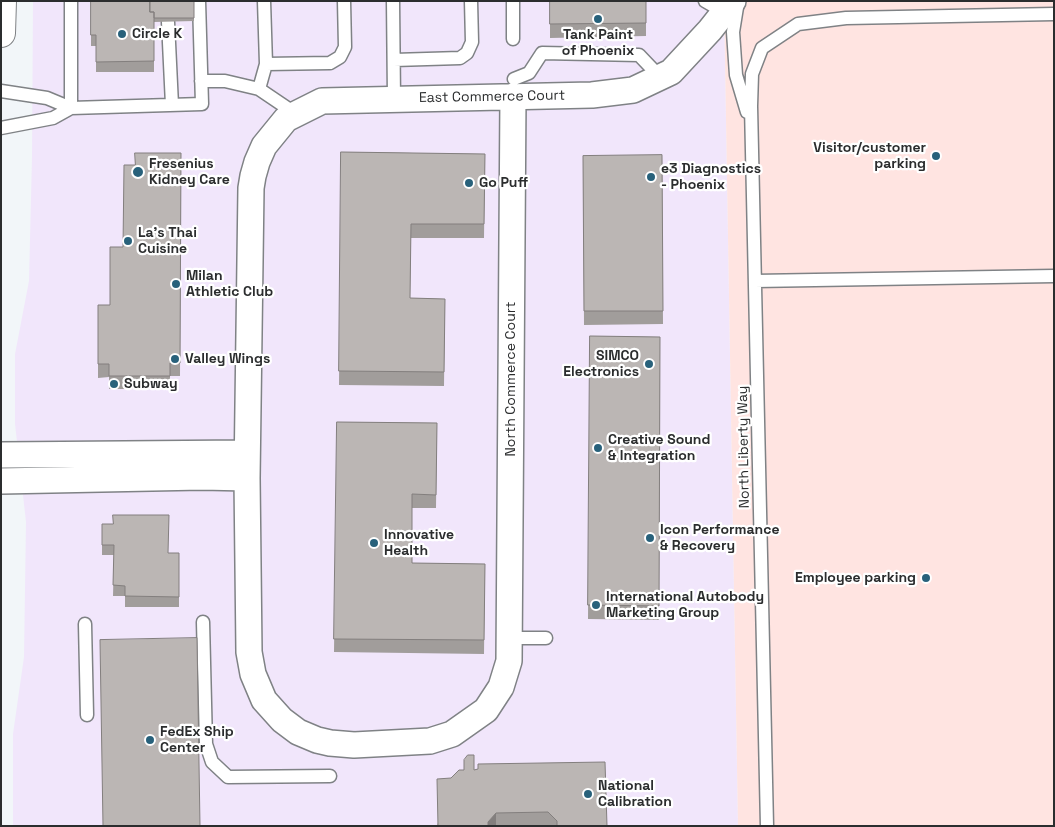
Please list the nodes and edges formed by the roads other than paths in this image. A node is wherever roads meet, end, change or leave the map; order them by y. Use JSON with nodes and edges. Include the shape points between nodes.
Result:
{"nodes":[{"id":1,"x":2,"y":1,"type":"edge"},
{"id":2,"x":71,"y":1,"type":"edge"},
{"id":3,"x":199,"y":1,"type":"edge"},
{"id":4,"x":264,"y":1,"type":"edge"},
{"id":5,"x":344,"y":1,"type":"edge"},
{"id":6,"x":393,"y":1,"type":"edge"},
{"id":7,"x":471,"y":1,"type":"edge"},
{"id":8,"x":513,"y":1,"type":"edge"},
{"id":9,"x":725,"y":4,"type":"edge"},
{"id":10,"x":1054,"y":14,"type":"edge"},
{"id":11,"x":168,"y":22,"type":"edge"},
{"id":12,"x":1,"y":33,"type":"edge"},
{"id":13,"x":513,"y":39,"type":"dead end"},
{"id":14,"x":394,"y":60,"type":"junction"},
{"id":15,"x":266,"y":64,"type":"junction"},
{"id":16,"x":660,"y":77,"type":"junction"},
{"id":17,"x":201,"y":80,"type":"junction"},
{"id":18,"x":513,"y":81,"type":"junction"},
{"id":19,"x":259,"y":89,"type":"junction"},
{"id":20,"x":1,"y":91,"type":"edge"},
{"id":21,"x":394,"y":99,"type":"junction"},
{"id":22,"x":172,"y":105,"type":"junction"},
{"id":23,"x":71,"y":108,"type":"junction"},
{"id":24,"x":296,"y":114,"type":"junction"},
{"id":25,"x":1,"y":128,"type":"edge"},
{"id":26,"x":752,"y":128,"type":"junction"},
{"id":27,"x":1054,"y":276,"type":"edge"},
{"id":28,"x":755,"y":281,"type":"junction"},
{"id":29,"x":247,"y":453,"type":"junction"},
{"id":30,"x":1,"y":454,"type":"edge"},
{"id":31,"x":246,"y":478,"type":"junction"},
{"id":32,"x":1,"y":481,"type":"edge"},
{"id":33,"x":204,"y":622,"type":"dead end"},
{"id":34,"x":85,"y":624,"type":"dead end"},
{"id":35,"x":546,"y":638,"type":"dead end"},
{"id":36,"x":509,"y":650,"type":"junction"},
{"id":37,"x":87,"y":715,"type":"dead end"},
{"id":38,"x":330,"y":776,"type":"dead end"},
{"id":39,"x":767,"y":826,"type":"edge"}],
"edges":[{"from":1,"to":12,"type":"main road"},
{"from":2,"to":23,"type":"lane"},
{"from":3,"to":17,"type":"lane"},
{"from":4,"to":15,"type":"lane"},
{"from":5,"to":15,"type":"lane","via":[[345,47],[340,57],[330,63]]},
{"from":6,"to":14,"type":"lane"},
{"from":7,"to":14,"type":"lane","via":[[472,42],[467,53],[460,58]]},
{"from":8,"to":13,"type":"lane"},
{"from":9,"to":16,"type":"street","name":"East Commerce Court","via":[[710,30],[671,72]]},
{"from":9,"to":26,"type":"lane","name":"North Liberty Way","via":[[733,32],[736,75]]},
{"from":10,"to":26,"type":"lane","name":"North Liberty Way","via":[[846,18],[798,24],[762,48],[752,74]]},
{"from":11,"to":22,"type":"lane"},
{"from":14,"to":21,"type":"lane"},
{"from":15,"to":19,"type":"lane"},
{"from":16,"to":18,"type":"street","name":"East Commerce Court","via":[[633,90],[592,95]]},
{"from":16,"to":18,"type":"lane","via":[[639,55],[542,53],[529,73]]},
{"from":17,"to":19,"type":"lane","via":[[225,81]]},
{"from":17,"to":22,"type":"lane","via":[[202,104]]},
{"from":18,"to":21,"type":"street","name":"East Commerce Court"},
{"from":18,"to":36,"type":"street","name":"North Commerce Court"},
{"from":19,"to":24,"type":"lane"},
{"from":20,"to":23,"type":"lane","via":[[47,98]]},
{"from":21,"to":24,"type":"street","name":"East Commerce Court","via":[[322,101]]},
{"from":22,"to":23,"type":"lane"},
{"from":23,"to":25,"type":"lane","via":[[54,118]]},
{"from":24,"to":29,"type":"street","name":"East Commerce Court","via":[[286,119],[264,146],[251,188]]},
{"from":26,"to":28,"type":"lane","name":"North Liberty Way"},
{"from":27,"to":28,"type":"lane"},
{"from":28,"to":39,"type":"lane","name":"North Liberty Way"},
{"from":29,"to":30,"type":"street"},
{"from":29,"to":31,"type":"street"},
{"from":31,"to":32,"type":"street"},
{"from":31,"to":36,"type":"street","via":[[249,652],[253,674],[264,700],[298,732],[317,740],[354,745],[430,741],[452,734],[486,710],[501,687]]},
{"from":33,"to":38,"type":"lane","via":[[206,744],[212,762],[228,777]]},
{"from":34,"to":37,"type":"lane"},
{"from":35,"to":36,"type":"lane"}]}
